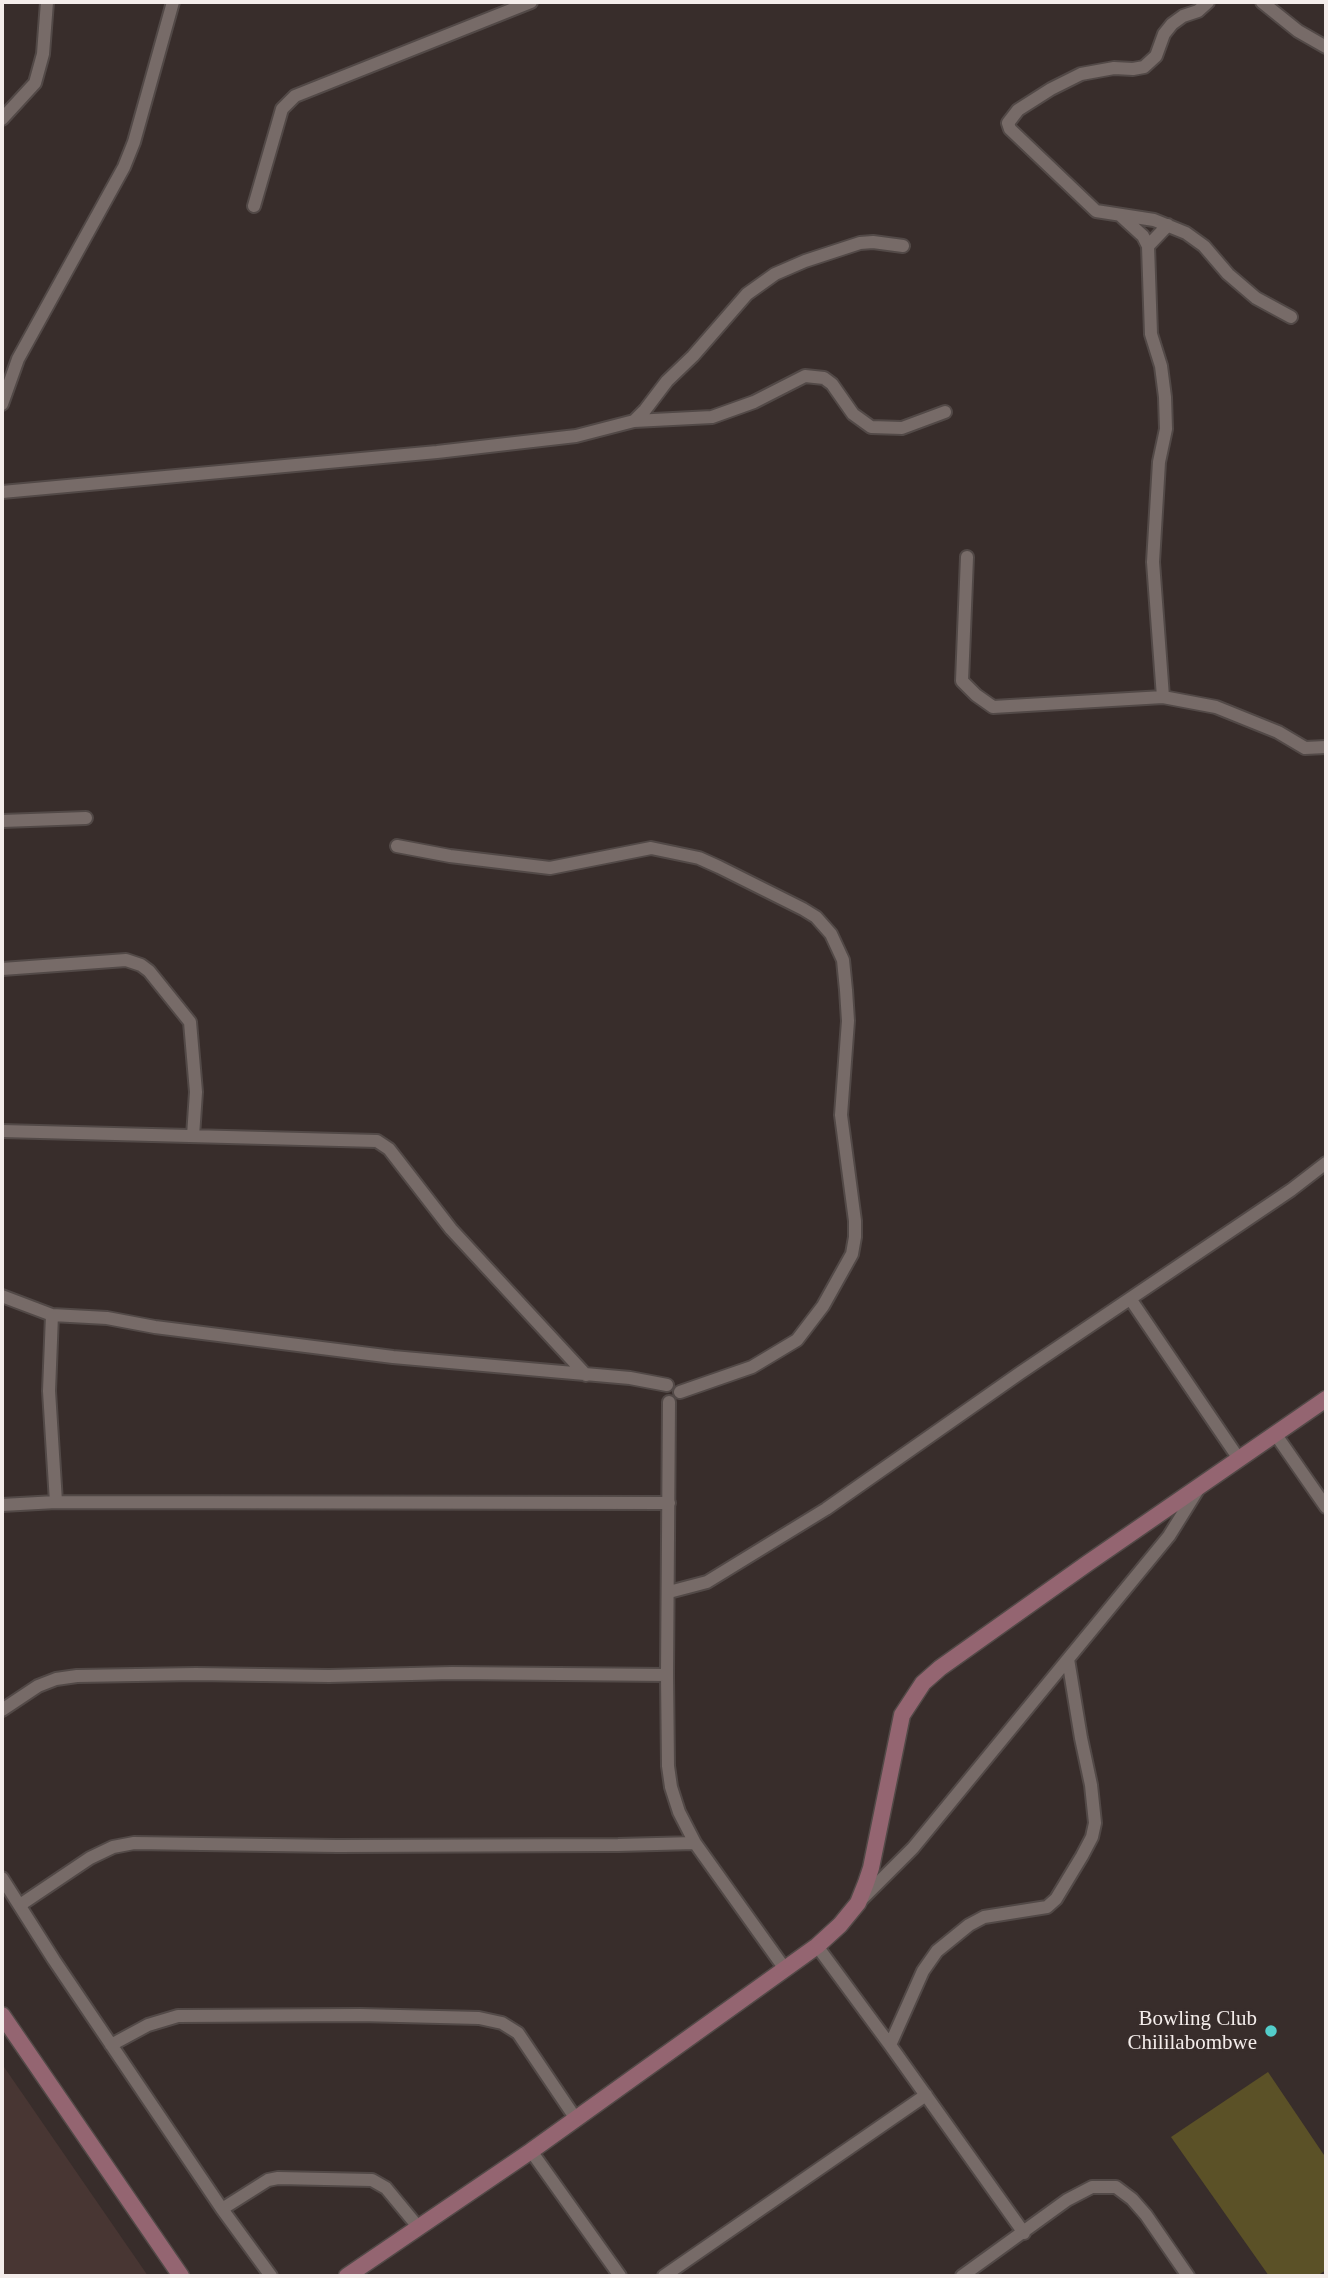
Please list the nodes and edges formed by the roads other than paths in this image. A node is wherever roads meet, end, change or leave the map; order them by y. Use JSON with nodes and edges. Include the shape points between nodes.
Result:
{"nodes":[{"id":1,"x":47,"y":2,"type":"edge"},
{"id":2,"x":173,"y":2,"type":"edge"},
{"id":3,"x":531,"y":2,"type":"edge"},
{"id":4,"x":1208,"y":2,"type":"edge"},
{"id":5,"x":1262,"y":2,"type":"edge"},
{"id":6,"x":1326,"y":47,"type":"edge"},
{"id":7,"x":2,"y":119,"type":"edge"},
{"id":8,"x":254,"y":206,"type":"dead end"},
{"id":9,"x":1120,"y":215,"type":"junction"},
{"id":10,"x":1168,"y":225,"type":"junction"},
{"id":11,"x":902,"y":246,"type":"dead end"},
{"id":12,"x":1149,"y":246,"type":"junction"},
{"id":13,"x":1291,"y":317,"type":"dead end"},
{"id":14,"x":2,"y":404,"type":"edge"},
{"id":15,"x":945,"y":412,"type":"dead end"},
{"id":16,"x":634,"y":421,"type":"junction"},
{"id":17,"x":2,"y":492,"type":"edge"},
{"id":18,"x":967,"y":557,"type":"dead end"},
{"id":19,"x":1163,"y":697,"type":"junction"},
{"id":20,"x":1326,"y":747,"type":"edge"},
{"id":21,"x":86,"y":818,"type":"dead end"},
{"id":22,"x":2,"y":821,"type":"edge"},
{"id":23,"x":397,"y":846,"type":"dead end"},
{"id":24,"x":2,"y":969,"type":"edge"},
{"id":25,"x":2,"y":1131,"type":"edge"},
{"id":26,"x":193,"y":1136,"type":"junction"},
{"id":27,"x":1326,"y":1163,"type":"edge"},
{"id":28,"x":2,"y":1296,"type":"edge"},
{"id":29,"x":1131,"y":1300,"type":"junction"},
{"id":30,"x":52,"y":1315,"type":"junction"},
{"id":31,"x":586,"y":1375,"type":"junction"},
{"id":32,"x":667,"y":1385,"type":"junction"},
{"id":33,"x":680,"y":1392,"type":"junction"},
{"id":34,"x":1326,"y":1399,"type":"edge"},
{"id":35,"x":669,"y":1402,"type":"junction"},
{"id":36,"x":1276,"y":1435,"type":"junction"},
{"id":37,"x":1240,"y":1459,"type":"junction"},
{"id":38,"x":1199,"y":1486,"type":"junction"},
{"id":39,"x":56,"y":1502,"type":"junction"},
{"id":40,"x":670,"y":1503,"type":"junction"},
{"id":41,"x":2,"y":1505,"type":"edge"},
{"id":42,"x":1326,"y":1507,"type":"edge"},
{"id":43,"x":669,"y":1592,"type":"junction"},
{"id":44,"x":1068,"y":1659,"type":"junction"},
{"id":45,"x":667,"y":1675,"type":"junction"},
{"id":46,"x":2,"y":1710,"type":"edge"},
{"id":47,"x":695,"y":1843,"type":"junction"},
{"id":48,"x":2,"y":1878,"type":"edge"},
{"id":49,"x":858,"y":1903,"type":"junction"},
{"id":50,"x":20,"y":1905,"type":"junction"},
{"id":51,"x":817,"y":1946,"type":"junction"},
{"id":52,"x":786,"y":1969,"type":"junction"},
{"id":53,"x":2,"y":2015,"type":"edge"},
{"id":54,"x":111,"y":2045,"type":"junction"},
{"id":55,"x":890,"y":2045,"type":"junction"},
{"id":56,"x":926,"y":2095,"type":"junction"},
{"id":57,"x":576,"y":2119,"type":"junction"},
{"id":58,"x":531,"y":2151,"type":"junction"},
{"id":59,"x":222,"y":2209,"type":"junction"},
{"id":60,"x":419,"y":2228,"type":"junction"},
{"id":61,"x":1024,"y":2233,"type":"junction"},
{"id":62,"x":181,"y":2276,"type":"edge"},
{"id":63,"x":271,"y":2276,"type":"edge"},
{"id":64,"x":347,"y":2276,"type":"edge"},
{"id":65,"x":620,"y":2276,"type":"edge"},
{"id":66,"x":664,"y":2276,"type":"edge"},
{"id":67,"x":962,"y":2276,"type":"edge"},
{"id":68,"x":1188,"y":2276,"type":"edge"}],
"edges":[{"from":1,"to":7,"type":"street","via":[[43,54],[35,83]]},
{"from":2,"to":14,"type":"street","via":[[124,167],[18,359]]},
{"from":3,"to":8,"type":"street","via":[[295,96],[282,109]]},
{"from":4,"to":9,"type":"street","via":[[1172,24],[1156,57],[1144,67],[1082,74],[1018,110],[1008,123],[1096,211]]},
{"from":5,"to":6,"type":"street"},
{"from":9,"to":10,"type":"street"},
{"from":9,"to":12,"type":"street"},
{"from":10,"to":12,"type":"street"},
{"from":10,"to":13,"type":"street","via":[[1204,246],[1256,298]]},
{"from":11,"to":16,"type":"street","via":[[860,243],[775,274],[747,294]]},
{"from":12,"to":19,"type":"street","via":[[1151,334],[1161,366],[1166,429],[1159,462],[1153,562]]},
{"from":15,"to":16,"type":"street","via":[[902,428],[871,427],[853,414],[832,384],[805,376],[712,417]]},
{"from":16,"to":17,"type":"street","via":[[576,436]]},
{"from":18,"to":19,"type":"street","via":[[962,681],[976,695],[993,707]]},
{"from":19,"to":20,"type":"street","via":[[1216,707],[1306,748]]},
{"from":21,"to":22,"type":"street"},
{"from":23,"to":33,"type":"street","via":[[550,867],[651,848],[719,867],[803,909],[831,934],[843,960],[846,990],[841,1115],[855,1221],[852,1254],[823,1306],[797,1340],[752,1367]]},
{"from":24,"to":26,"type":"street","via":[[126,960],[141,965],[190,1022],[196,1092]]},
{"from":25,"to":26,"type":"street"},
{"from":26,"to":31,"type":"street","via":[[377,1141],[389,1149],[451,1230]]},
{"from":27,"to":29,"type":"street"},
{"from":28,"to":30,"type":"street"},
{"from":29,"to":37,"type":"street"},
{"from":29,"to":43,"type":"street","via":[[754,1555],[697,1586]]},
{"from":30,"to":31,"type":"street","via":[[107,1318],[393,1357]]},
{"from":30,"to":39,"type":"street","via":[[49,1391]]},
{"from":31,"to":32,"type":"street"},
{"from":32,"to":33,"type":"street","via":[[677,1386]]},
{"from":32,"to":35,"type":"street","via":[[662,1396]]},
{"from":33,"to":35,"type":"street","via":[[677,1400]]},
{"from":34,"to":36,"type":"street"},
{"from":35,"to":40,"type":"street"},
{"from":36,"to":37,"type":"street"},
{"from":36,"to":42,"type":"street"},
{"from":37,"to":38,"type":"street"},
{"from":38,"to":44,"type":"street","via":[[1169,1536]]},
{"from":38,"to":49,"type":"street","via":[[923,1683],[902,1714],[871,1868]]},
{"from":39,"to":40,"type":"street"},
{"from":39,"to":41,"type":"street"},
{"from":40,"to":43,"type":"street"},
{"from":43,"to":45,"type":"street"},
{"from":44,"to":49,"type":"street","via":[[913,1848]]},
{"from":44,"to":55,"type":"street","via":[[1091,1785],[1092,1837],[1047,1907],[984,1917],[937,1951],[923,1971]]},
{"from":45,"to":46,"type":"street","via":[[77,1676],[38,1686]]},
{"from":45,"to":47,"type":"street","via":[[671,1787]]},
{"from":47,"to":50,"type":"street","via":[[134,1843],[90,1858]]},
{"from":47,"to":52,"type":"street"},
{"from":48,"to":50,"type":"street"},
{"from":49,"to":51,"type":"street"},
{"from":50,"to":54,"type":"street"},
{"from":51,"to":52,"type":"street"},
{"from":51,"to":55,"type":"street"},
{"from":52,"to":57,"type":"street"},
{"from":53,"to":62,"type":"street"},
{"from":54,"to":57,"type":"street","via":[[148,2025],[178,2016],[479,2018],[518,2034]]},
{"from":54,"to":59,"type":"street"},
{"from":55,"to":56,"type":"street"},
{"from":56,"to":61,"type":"street"},
{"from":56,"to":66,"type":"street"},
{"from":57,"to":58,"type":"street"},
{"from":58,"to":60,"type":"street"},
{"from":58,"to":65,"type":"street"},
{"from":59,"to":60,"type":"street","via":[[278,2178],[372,2180],[386,2188]]},
{"from":59,"to":63,"type":"street"},
{"from":60,"to":64,"type":"street"},
{"from":61,"to":67,"type":"street"},
{"from":61,"to":68,"type":"street","via":[[1092,2187],[1116,2187],[1146,2215]]}]}
